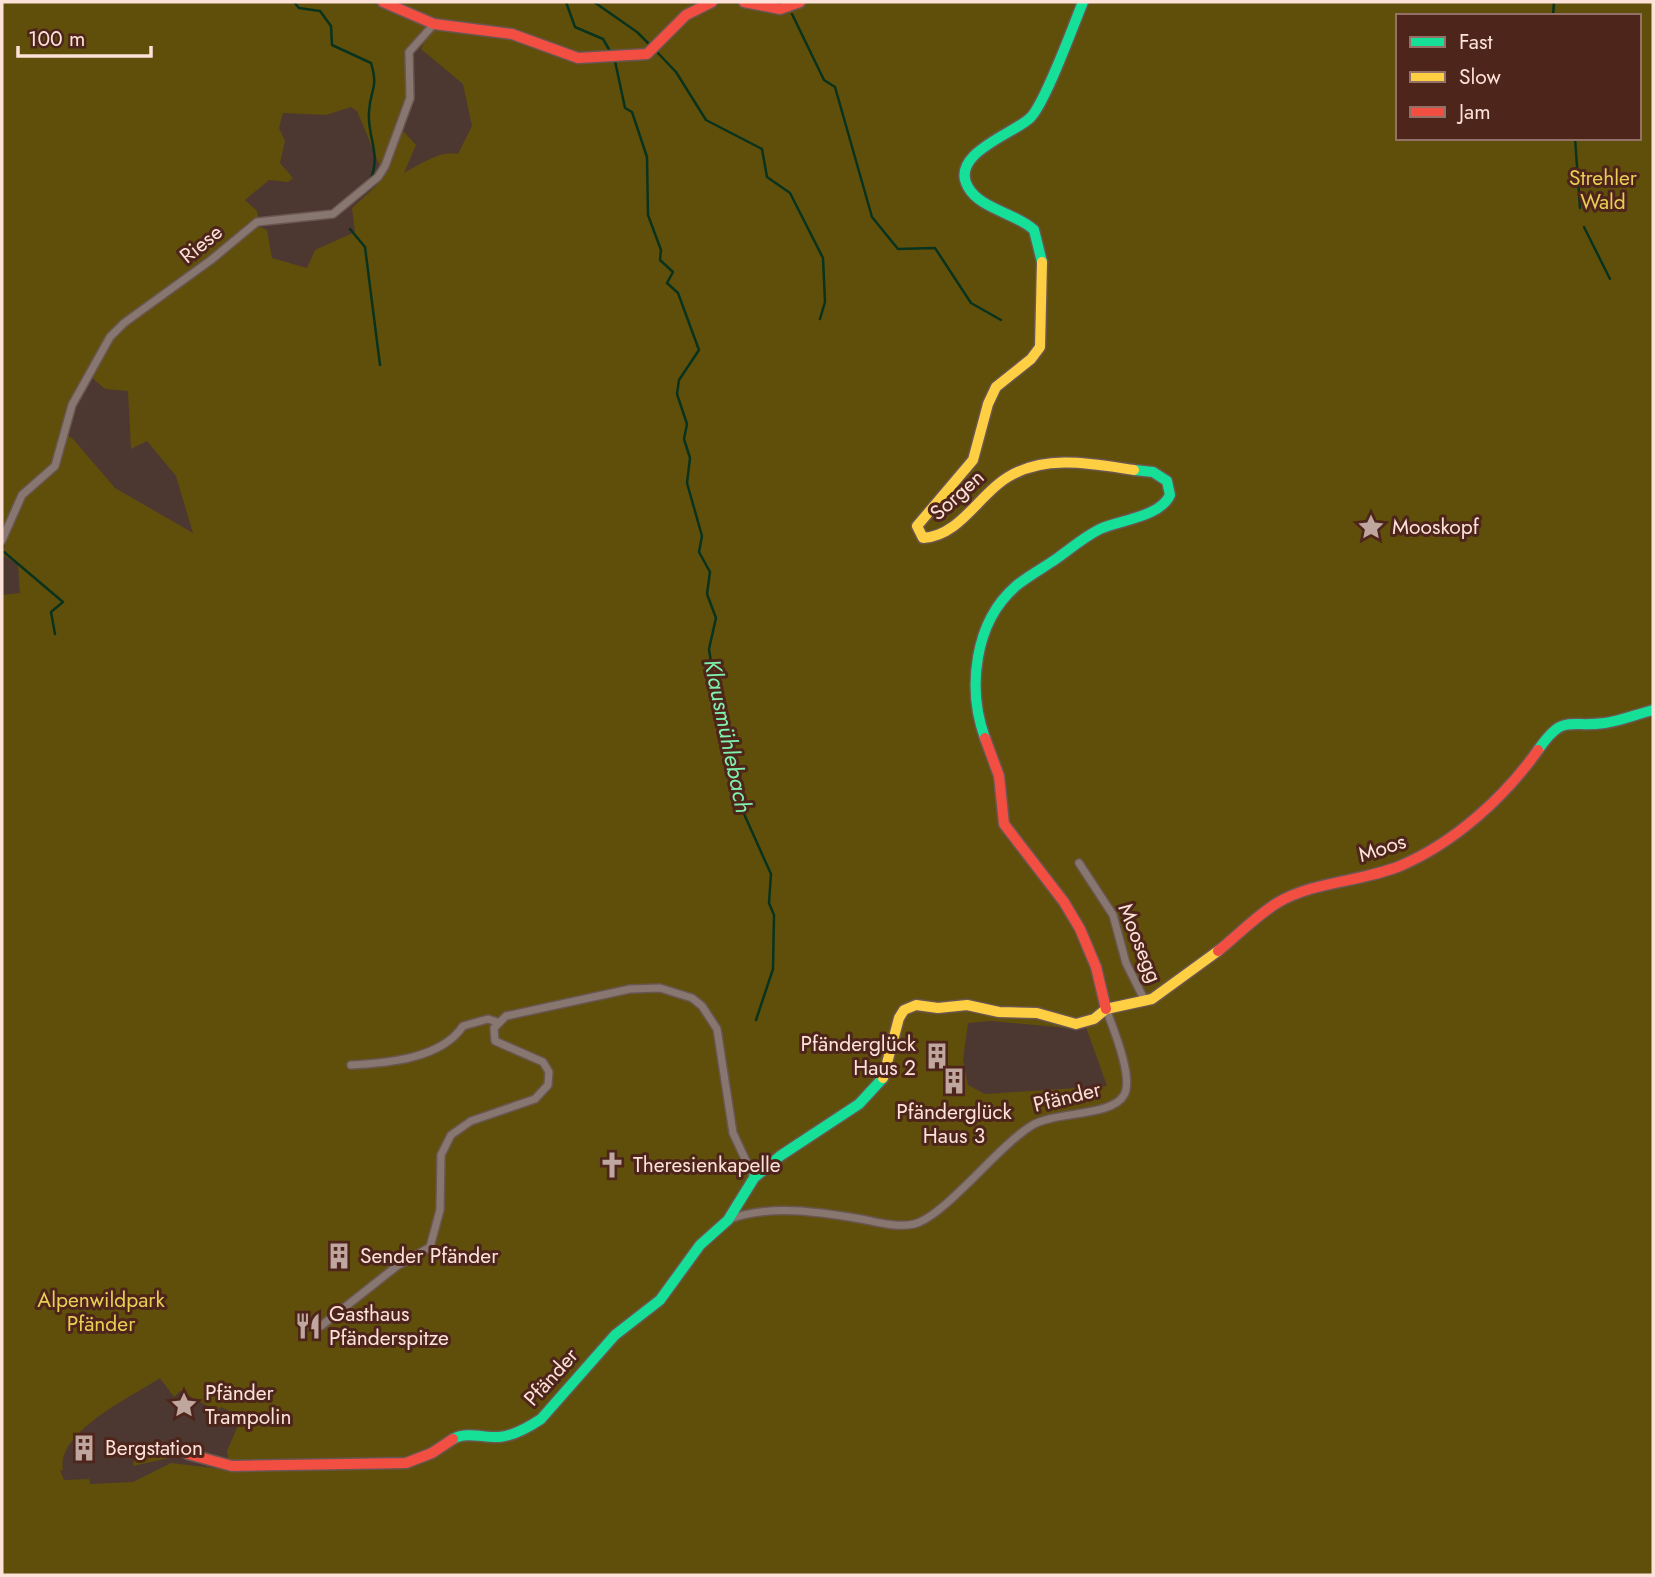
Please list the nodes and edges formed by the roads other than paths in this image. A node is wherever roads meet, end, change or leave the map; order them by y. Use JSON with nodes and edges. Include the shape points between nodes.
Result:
{"nodes":[{"id":1,"x":383,"y":2,"type":"edge"},
{"id":2,"x":712,"y":2,"type":"edge"},
{"id":3,"x":744,"y":2,"type":"edge"},
{"id":4,"x":800,"y":2,"type":"edge"},
{"id":5,"x":1083,"y":2,"type":"edge"},
{"id":6,"x":433,"y":24,"type":"junction"},
{"id":7,"x":2,"y":540,"type":"edge"},
{"id":8,"x":1653,"y":710,"type":"edge"},
{"id":9,"x":1079,"y":863,"type":"dead end"},
{"id":10,"x":1145,"y":1001,"type":"junction"},
{"id":11,"x":1105,"y":1009,"type":"junction"},
{"id":12,"x":497,"y":1022,"type":"junction"},
{"id":13,"x":351,"y":1065,"type":"dead end"},
{"id":14,"x":754,"y":1178,"type":"junction"},
{"id":15,"x":728,"y":1220,"type":"junction"},
{"id":16,"x":321,"y":1326,"type":"dead end"},
{"id":17,"x":188,"y":1454,"type":"dead end"}],
"edges":[{"from":1,"to":6,"type":"street"},
{"from":2,"to":6,"type":"street","via":[[687,15],[649,53],[613,57],[578,58],[512,34]]},
{"from":3,"to":4,"type":"street","via":[[776,10]]},
{"from":5,"to":11,"type":"street","name":"Sorgen","via":[[1035,113],[978,152],[965,174],[967,187],[979,200],[1023,220],[1038,237],[1042,257],[1040,347],[1035,357],[994,390],[973,459],[917,526],[923,538],[940,537],[1000,482],[1040,465],[1076,462],[1153,471],[1166,477],[1170,485],[1170,498],[1163,506],[1098,530],[1030,574],[999,604],[987,625],[974,681],[975,703],[999,776],[1004,824],[1080,929],[1096,967]]},
{"from":6,"to":7,"type":"street","name":"Riese","via":[[409,52],[410,98],[378,177],[333,214],[257,222],[124,323],[110,337],[72,405],[55,466],[22,495]]},
{"from":8,"to":10,"type":"street","name":"Moos","via":[[1604,723],[1570,723],[1552,729],[1520,776],[1448,838],[1399,866],[1335,881],[1277,903],[1172,987]]},
{"from":9,"to":10,"type":"street","name":"Moosegg","via":[[1113,915],[1126,963]]},
{"from":10,"to":11,"type":"street","name":"Moos"},
{"from":11,"to":14,"type":"street","name":"Pfänder","via":[[1094,1019],[1076,1024],[1037,1013],[967,1005],[910,1006],[900,1015],[887,1070],[870,1096],[783,1153]]},
{"from":11,"to":15,"type":"street","name":"Pfänder","via":[[1127,1078],[1120,1102],[1033,1124],[995,1153],[927,1219],[905,1226],[802,1211]]},
{"from":12,"to":13,"type":"street","via":[[488,1018],[463,1026],[454,1039],[417,1055]]},
{"from":12,"to":14,"type":"street","via":[[527,1009],[630,989],[660,988],[692,998],[717,1030],[733,1133]]},
{"from":12,"to":16,"type":"street","via":[[495,1041],[543,1062],[549,1072],[548,1085],[535,1099],[480,1117],[451,1135],[441,1155],[440,1210],[430,1247],[397,1266]]},
{"from":14,"to":15,"type":"street","name":"Pfänder"},
{"from":15,"to":17,"type":"street","name":"Pfänder","via":[[700,1245],[660,1300],[615,1335],[528,1428],[499,1437],[459,1434],[432,1453],[406,1463],[232,1465]]}]}
